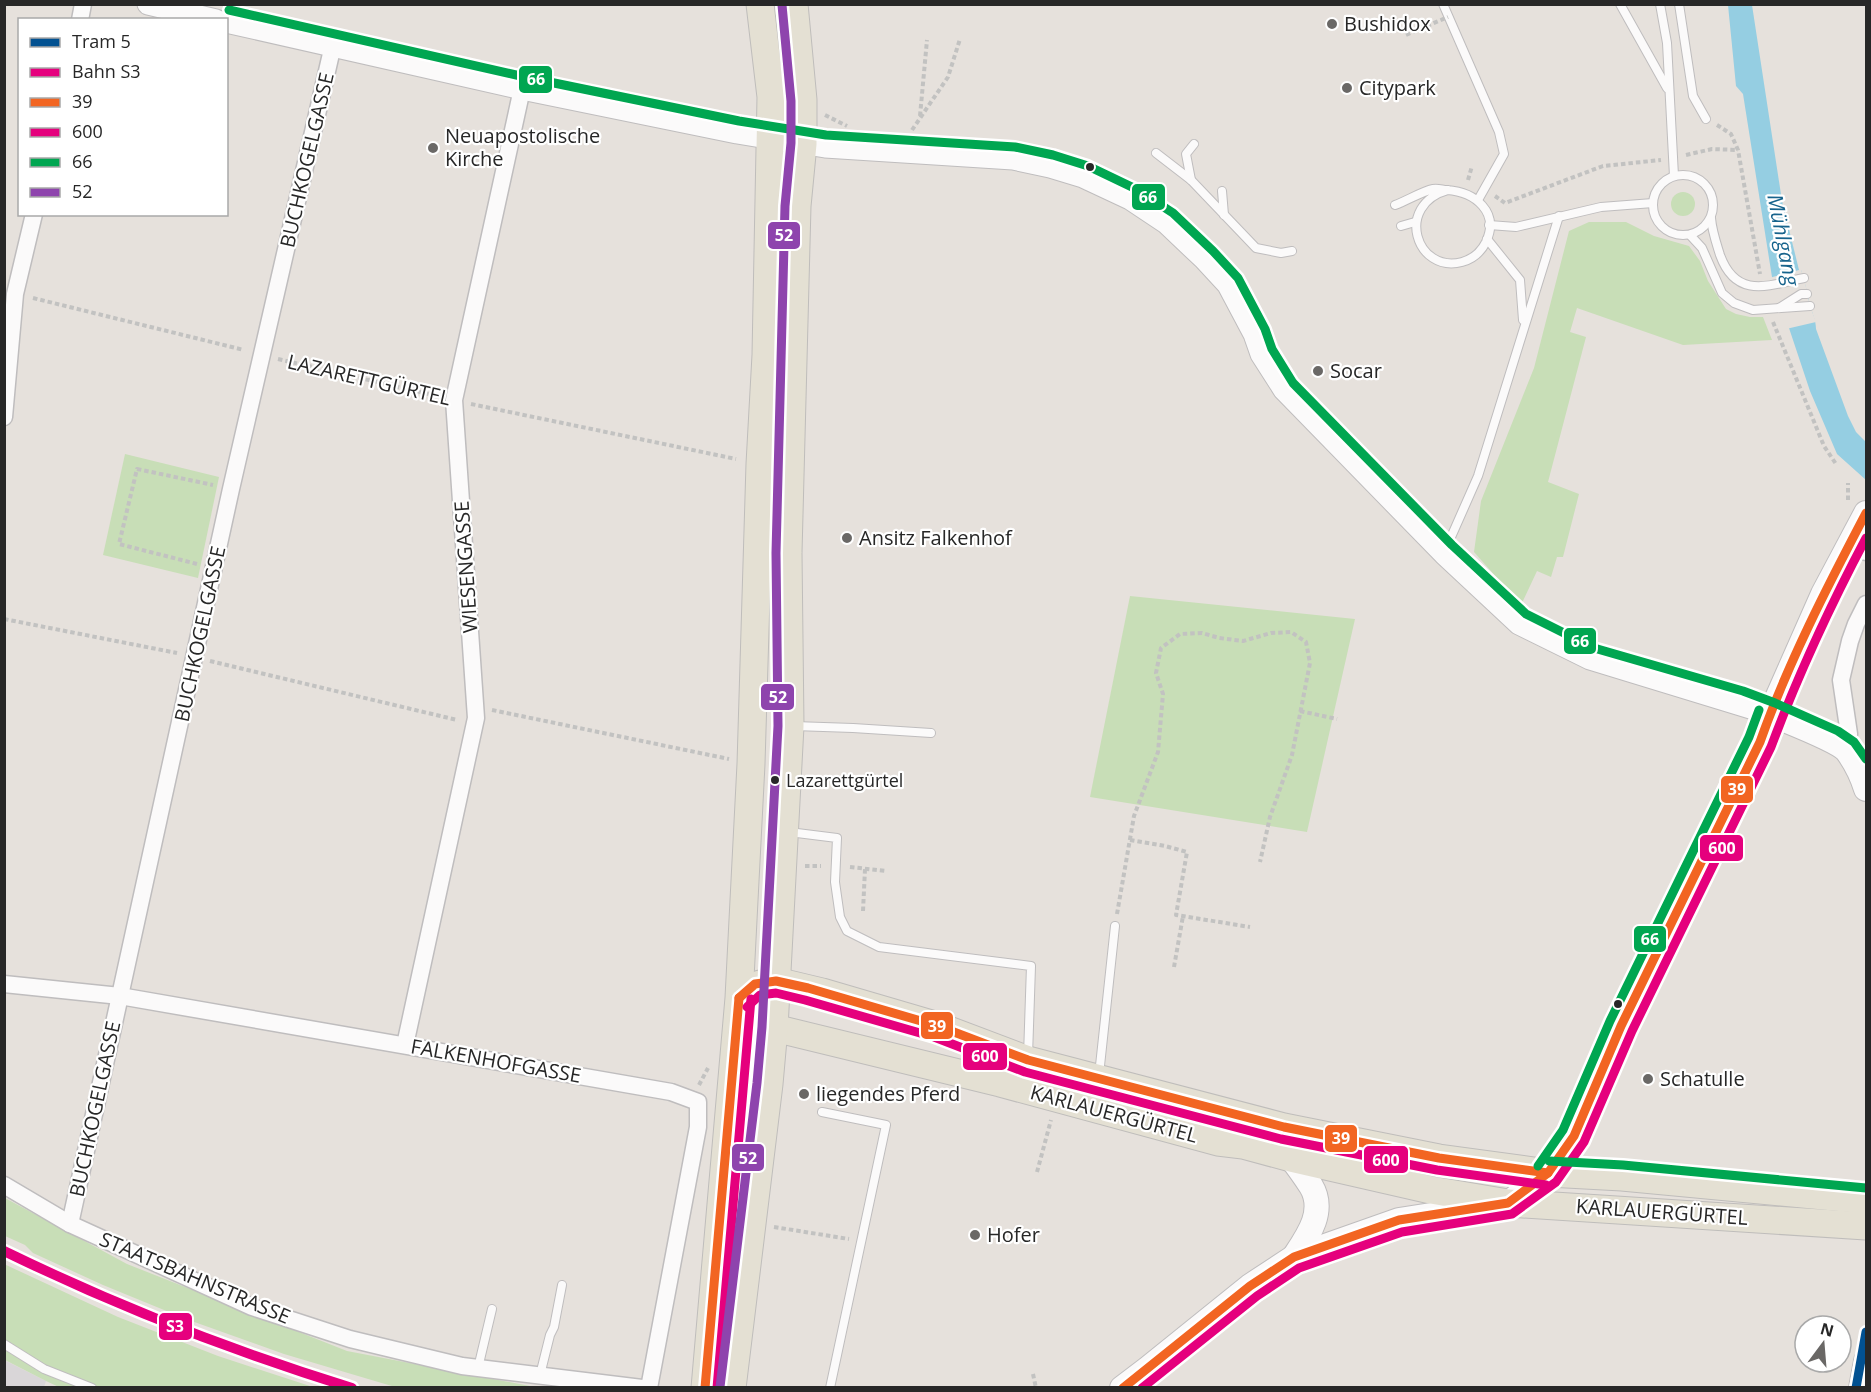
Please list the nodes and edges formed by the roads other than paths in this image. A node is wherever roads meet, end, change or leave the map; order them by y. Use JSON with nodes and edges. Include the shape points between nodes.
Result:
{"nodes":[{"id":1,"x":148,"y":4,"type":"edge"},
{"id":2,"x":760,"y":4,"type":"edge"},
{"id":3,"x":794,"y":4,"type":"edge"},
{"id":4,"x":1443,"y":4,"type":"edge"},
{"id":5,"x":1620,"y":4,"type":"edge"},
{"id":6,"x":1660,"y":4,"type":"edge"},
{"id":7,"x":1679,"y":4,"type":"edge"},
{"id":8,"x":208,"y":18,"type":"edge"},
{"id":9,"x":228,"y":22,"type":"edge"},
{"id":10,"x":333,"y":45,"type":"junction"},
{"id":11,"x":522,"y":89,"type":"junction"},
{"id":12,"x":1669,"y":91,"type":"junction"},
{"id":13,"x":1706,"y":119,"type":"road end"},
{"id":14,"x":770,"y":139,"type":"junction"},
{"id":15,"x":803,"y":144,"type":"junction"},
{"id":16,"x":1194,"y":144,"type":"dead end"},
{"id":17,"x":1156,"y":153,"type":"dead end"},
{"id":18,"x":1674,"y":177,"type":"junction"},
{"id":19,"x":1191,"y":180,"type":"junction"},
{"id":20,"x":1448,"y":190,"type":"junction"},
{"id":21,"x":1221,"y":191,"type":"dead end"},
{"id":22,"x":1478,"y":200,"type":"junction"},
{"id":23,"x":1653,"y":203,"type":"junction"},
{"id":24,"x":1395,"y":205,"type":"dead end"},
{"id":25,"x":1224,"y":215,"type":"junction"},
{"id":26,"x":34,"y":216,"type":"edge"},
{"id":27,"x":1559,"y":216,"type":"junction"},
{"id":28,"x":1711,"y":217,"type":"junction"},
{"id":29,"x":1415,"y":222,"type":"junction"},
{"id":30,"x":1489,"y":225,"type":"junction"},
{"id":31,"x":1401,"y":226,"type":"dead end"},
{"id":32,"x":1690,"y":235,"type":"junction"},
{"id":33,"x":1487,"y":239,"type":"junction"},
{"id":34,"x":1292,"y":251,"type":"dead end"},
{"id":35,"x":1804,"y":278,"type":"dead end"},
{"id":36,"x":1807,"y":294,"type":"dead end"},
{"id":37,"x":1810,"y":306,"type":"dead end"},
{"id":38,"x":1774,"y":313,"type":"junction"},
{"id":39,"x":1524,"y":326,"type":"junction"},
{"id":40,"x":4,"y":417,"type":"edge"},
{"id":41,"x":1857,"y":508,"type":"edge"},
{"id":42,"x":1859,"y":546,"type":"edge"},
{"id":43,"x":1444,"y":554,"type":"junction"},
{"id":44,"x":1866,"y":604,"type":"edge"},
{"id":45,"x":1770,"y":714,"type":"junction"},
{"id":46,"x":790,"y":726,"type":"junction"},
{"id":47,"x":931,"y":734,"type":"dead end"},
{"id":48,"x":1845,"y":750,"type":"junction"},
{"id":49,"x":1866,"y":789,"type":"edge"},
{"id":50,"x":784,"y":832,"type":"junction"},
{"id":51,"x":1115,"y":926,"type":"road end"},
{"id":52,"x":776,"y":981,"type":"junction"},
{"id":53,"x":4,"y":984,"type":"edge"},
{"id":54,"x":120,"y":996,"type":"junction"},
{"id":55,"x":739,"y":998,"type":"junction"},
{"id":56,"x":774,"y":1028,"type":"junction"},
{"id":57,"x":405,"y":1045,"type":"junction"},
{"id":58,"x":1028,"y":1060,"type":"junction"},
{"id":59,"x":1099,"y":1079,"type":"junction"},
{"id":60,"x":822,"y":1112,"type":"dead end"},
{"id":61,"x":1291,"y":1158,"type":"junction"},
{"id":62,"x":1548,"y":1173,"type":"junction"},
{"id":63,"x":4,"y":1185,"type":"edge"},
{"id":64,"x":1866,"y":1200,"type":"edge"},
{"id":65,"x":1508,"y":1203,"type":"junction"},
{"id":66,"x":70,"y":1224,"type":"junction"},
{"id":67,"x":1866,"y":1226,"type":"edge"},
{"id":68,"x":1294,"y":1257,"type":"junction"},
{"id":69,"x":562,"y":1285,"type":"dead end"},
{"id":70,"x":492,"y":1309,"type":"dead end"},
{"id":71,"x":4,"y":1344,"type":"edge"},
{"id":72,"x":1866,"y":1360,"type":"edge"},
{"id":73,"x":478,"y":1368,"type":"junction"},
{"id":74,"x":540,"y":1375,"type":"junction"},
{"id":75,"x":92,"y":1388,"type":"edge"},
{"id":76,"x":642,"y":1388,"type":"edge"},
{"id":77,"x":649,"y":1388,"type":"edge"},
{"id":78,"x":705,"y":1388,"type":"edge"},
{"id":79,"x":732,"y":1388,"type":"edge"},
{"id":80,"x":830,"y":1388,"type":"edge"},
{"id":81,"x":1122,"y":1388,"type":"edge"},
{"id":82,"x":1861,"y":1388,"type":"edge"}],
"edges":[{"from":1,"to":8,"type":"street"},
{"from":2,"to":14,"type":"main road","via":[[771,97]]},
{"from":3,"to":15,"type":"main road"},
{"from":4,"to":22,"type":"lane","via":[[1499,132],[1504,154]]},
{"from":5,"to":12,"type":"lane"},
{"from":6,"to":12,"type":"lane"},
{"from":7,"to":13,"type":"lane","via":[[1693,96]]},
{"from":9,"to":10,"type":"street"},
{"from":10,"to":11,"type":"street"},
{"from":10,"to":54,"type":"street","name":"BUCHKOGELGASSE"},
{"from":11,"to":14,"type":"street"},
{"from":11,"to":57,"type":"street","name":"WIESENGASSE","via":[[454,400],[476,718]]},
{"from":12,"to":18,"type":"lane"},
{"from":14,"to":15,"type":"street"},
{"from":14,"to":55,"type":"main road","via":[[766,355]]},
{"from":15,"to":43,"type":"street","via":[[1012,159],[1083,177],[1130,199],[1166,223],[1228,285],[1261,354],[1284,390]]},
{"from":15,"to":46,"type":"main road","via":[[797,206],[788,553]]},
{"from":16,"to":19,"type":"lane","via":[[1186,154]]},
{"from":17,"to":19,"type":"lane"},
{"from":18,"to":23,"type":"lane","via":[[1659,186]]},
{"from":18,"to":28,"type":"lane","via":[[1693,177],[1707,188],[1713,205]]},
{"from":19,"to":25,"type":"lane"},
{"from":20,"to":22,"type":"lane","via":[[1459,190]]},
{"from":20,"to":24,"type":"lane","via":[[1433,189]]},
{"from":20,"to":29,"type":"lane","via":[[1428,199]]},
{"from":21,"to":25,"type":"lane"},
{"from":22,"to":30,"type":"lane"},
{"from":23,"to":27,"type":"lane","via":[[1601,207]]},
{"from":23,"to":32,"type":"lane","via":[[1656,219],[1663,228],[1673,234]]},
{"from":25,"to":34,"type":"lane","via":[[1256,248]]},
{"from":26,"to":40,"type":"street","via":[[15,294]]},
{"from":27,"to":30,"type":"lane","via":[[1516,227]]},
{"from":27,"to":39,"type":"lane"},
{"from":28,"to":32,"type":"lane"},
{"from":28,"to":35,"type":"lane","via":[[1725,268],[1735,280],[1770,285]]},
{"from":29,"to":31,"type":"lane"},
{"from":29,"to":33,"type":"lane","via":[[1422,248],[1444,262],[1455,264],[1475,256]]},
{"from":30,"to":33,"type":"lane"},
{"from":32,"to":38,"type":"lane","via":[[1702,248],[1722,293],[1734,303]]},
{"from":33,"to":39,"type":"lane","via":[[1520,280]]},
{"from":36,"to":38,"type":"lane"},
{"from":37,"to":38,"type":"lane"},
{"from":39,"to":43,"type":"lane","via":[[1482,465]]},
{"from":41,"to":42,"type":"main road"},
{"from":42,"to":45,"type":"main road","via":[[1823,594]]},
{"from":43,"to":45,"type":"street","via":[[1519,624],[1590,659]]},
{"from":44,"to":48,"type":"street","via":[[1850,641],[1840,680],[1849,734]]},
{"from":45,"to":48,"type":"main road"},
{"from":45,"to":62,"type":"main road","via":[[1612,1044],[1574,1136]]},
{"from":46,"to":47,"type":"lane"},
{"from":46,"to":50,"type":"main road"},
{"from":48,"to":49,"type":"main road"},
{"from":50,"to":52,"type":"main road"},
{"from":50,"to":58,"type":"lane","via":[[837,838],[835,882],[840,916],[847,931],[879,947],[1031,966]]},
{"from":51,"to":59,"type":"lane"},
{"from":52,"to":55,"type":"main road","via":[[755,984]]},
{"from":52,"to":56,"type":"main road"},
{"from":52,"to":58,"type":"main road","name":"KARLAUERGÜRTEL","via":[[938,1026]]},
{"from":53,"to":54,"type":"street","name":"FALKENHOFGASSE"},
{"from":54,"to":57,"type":"street","name":"FALKENHOFGASSE"},
{"from":54,"to":66,"type":"street","name":"BUCHKOGELGASSE"},
{"from":55,"to":56,"type":"main road","name":"KARLAUERGÜRTEL"},
{"from":55,"to":78,"type":"main road"},
{"from":56,"to":61,"type":"main road","name":"KARLAUERGÜRTEL"},
{"from":56,"to":79,"type":"main road"},
{"from":57,"to":77,"type":"street","name":"FALKENHOFGASSE","via":[[660,1090],[698,1102],[698,1126]]},
{"from":58,"to":59,"type":"main road","name":"KARLAUERGÜRTEL"},
{"from":59,"to":62,"type":"main road","name":"KARLAUERGÜRTEL","via":[[1284,1127],[1439,1158]]},
{"from":60,"to":80,"type":"lane","via":[[886,1125]]},
{"from":61,"to":65,"type":"main road","name":"KARLAUERGÜRTEL"},
{"from":61,"to":68,"type":"main road","via":[[1312,1188],[1317,1211]]},
{"from":62,"to":64,"type":"main road","name":"KARLAUERGÜRTEL"},
{"from":62,"to":65,"type":"main road"},
{"from":63,"to":66,"type":"street","name":"STAATSBAHNSTRASSE"},
{"from":65,"to":67,"type":"main road","name":"KARLAUERGÜRTEL"},
{"from":65,"to":68,"type":"main road","via":[[1399,1220]]},
{"from":66,"to":73,"type":"street","name":"STAATSBAHNSTRASSE","via":[[252,1307],[350,1340]]},
{"from":68,"to":81,"type":"main road","via":[[1250,1286]]},
{"from":69,"to":74,"type":"lane"},
{"from":70,"to":73,"type":"lane"},
{"from":71,"to":75,"type":"lane","via":[[44,1369]]},
{"from":72,"to":82,"type":"main road"},
{"from":73,"to":74,"type":"street","name":"STAATSBAHNSTRASSE"},
{"from":74,"to":76,"type":"street","name":"STAATSBAHNSTRASSE"}]}
